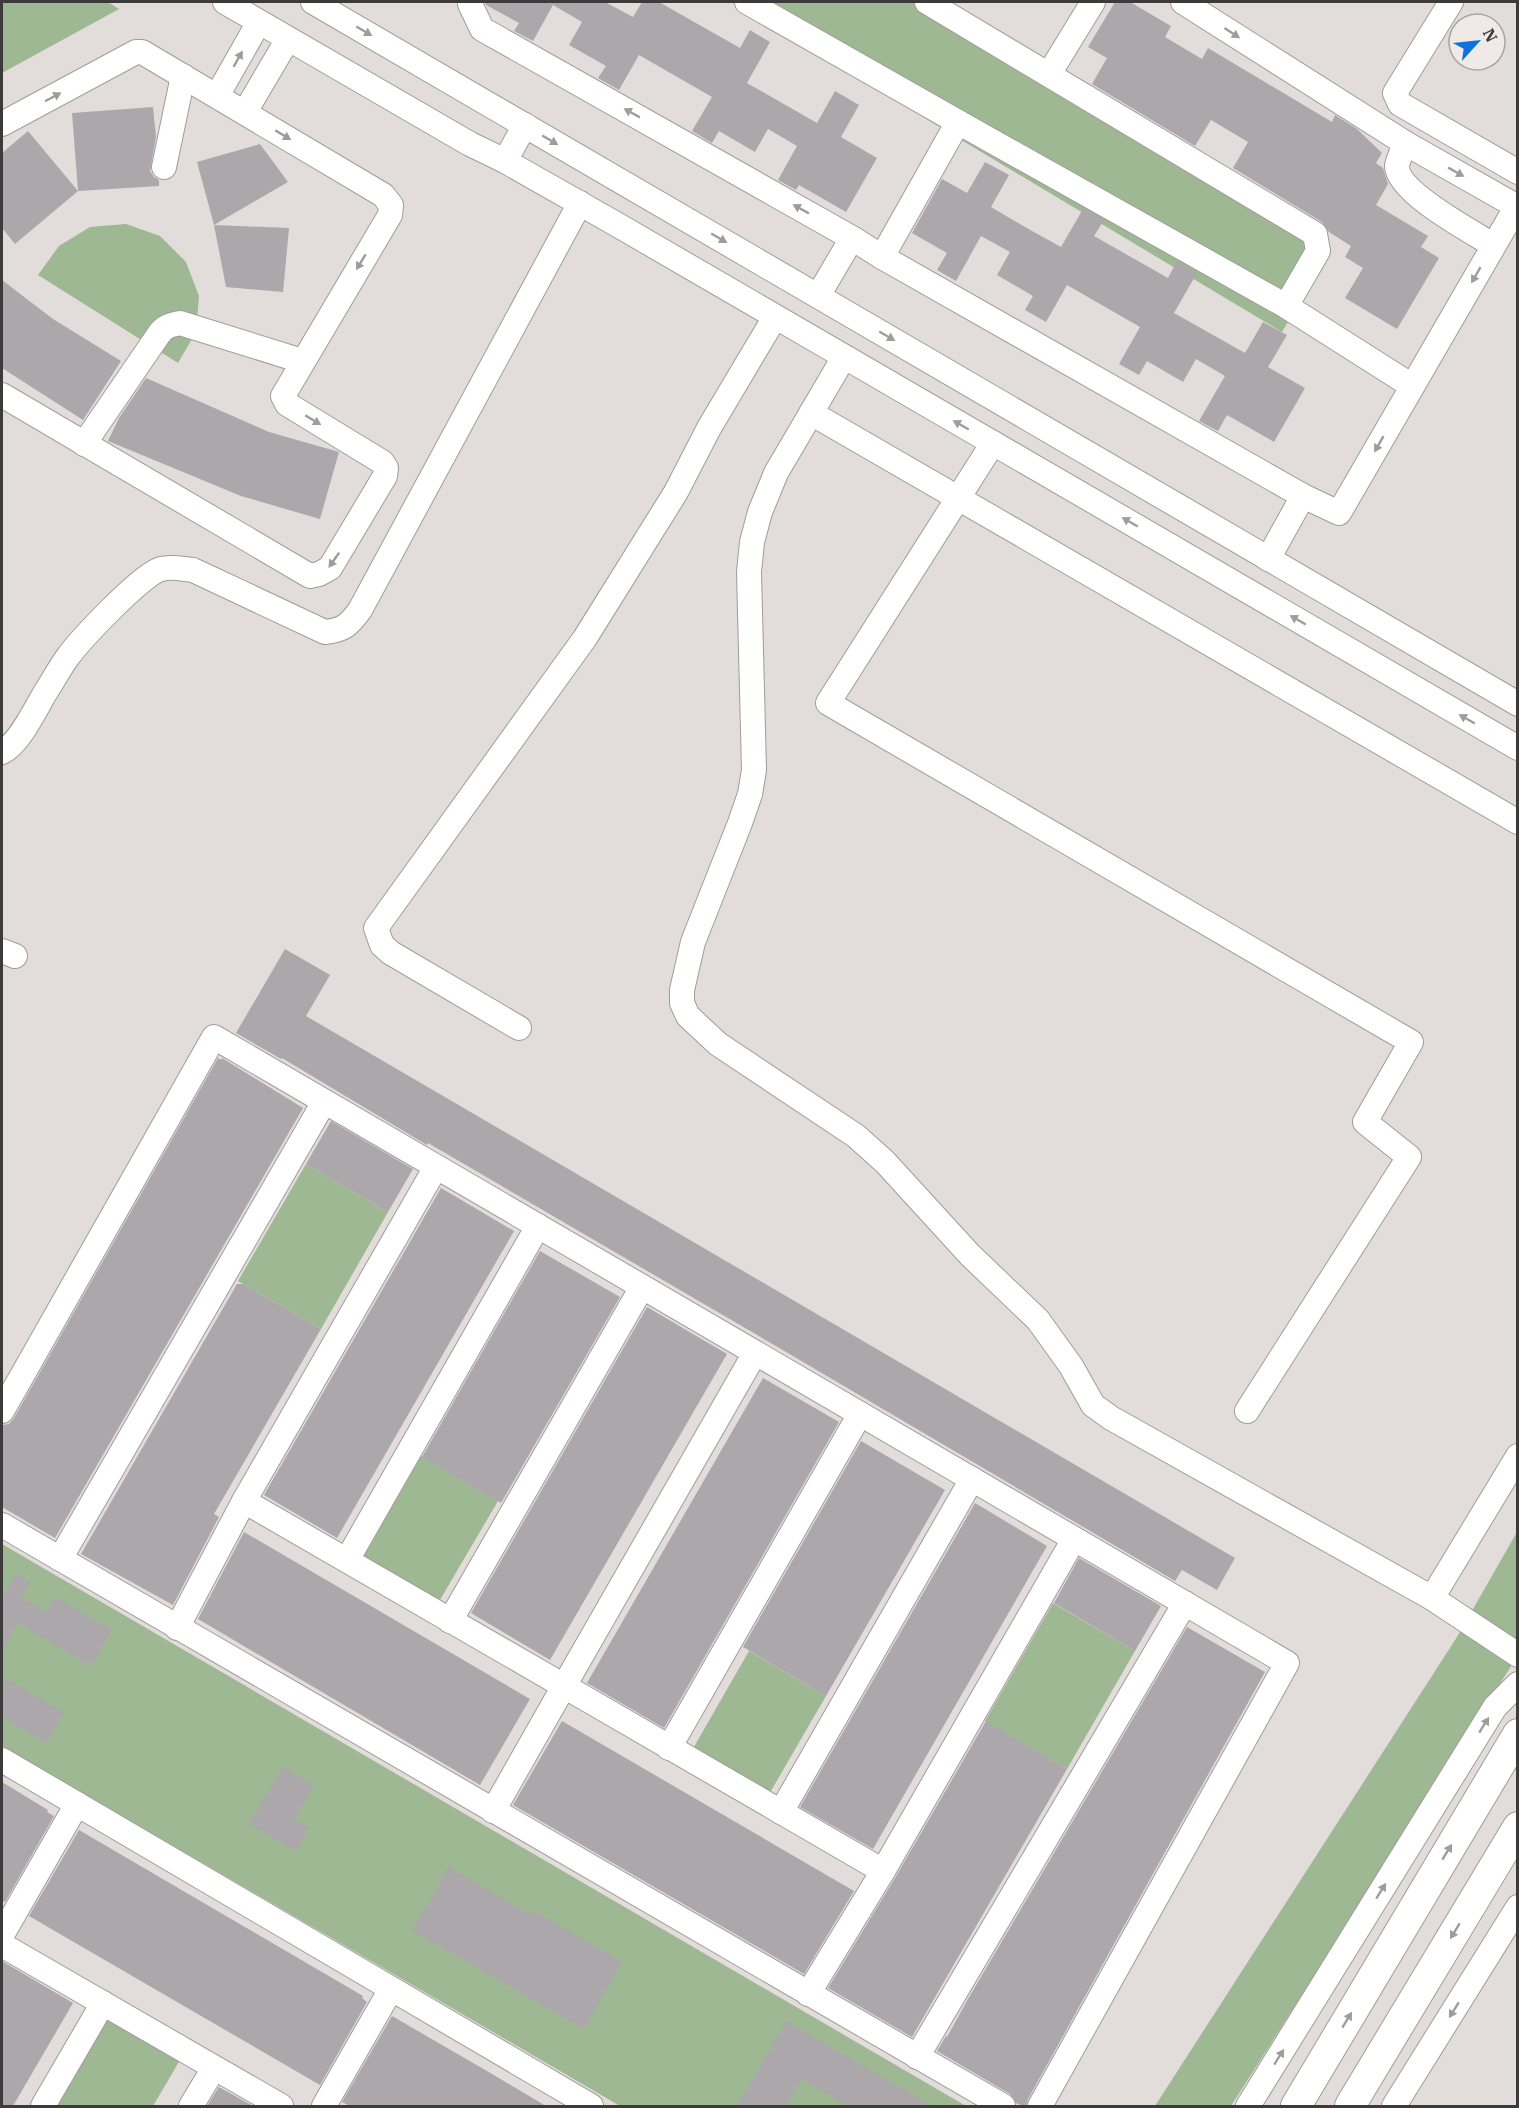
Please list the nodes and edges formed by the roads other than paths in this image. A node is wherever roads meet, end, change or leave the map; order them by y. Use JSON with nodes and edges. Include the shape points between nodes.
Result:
{"nodes":[{"id":1,"x":225,"y":2,"type":"edge"},
{"id":2,"x":313,"y":2,"type":"edge"},
{"id":3,"x":471,"y":2,"type":"edge"},
{"id":4,"x":747,"y":2,"type":"edge"},
{"id":5,"x":927,"y":2,"type":"edge"},
{"id":6,"x":1093,"y":2,"type":"edge"},
{"id":7,"x":1183,"y":2,"type":"edge"},
{"id":8,"x":1452,"y":2,"type":"edge"},
{"id":9,"x":259,"y":22,"type":"junction"},
{"id":10,"x":288,"y":39,"type":"junction"},
{"id":11,"x":1049,"y":74,"type":"junction"},
{"id":12,"x":183,"y":76,"type":"junction"},
{"id":13,"x":217,"y":96,"type":"junction"},
{"id":14,"x":244,"y":112,"type":"junction"},
{"id":15,"x":958,"y":122,"type":"junction"},
{"id":16,"x":2,"y":124,"type":"edge"},
{"id":17,"x":525,"y":125,"type":"junction"},
{"id":18,"x":1405,"y":143,"type":"junction"},
{"id":19,"x":505,"y":161,"type":"junction"},
{"id":20,"x":165,"y":167,"type":"dead end"},
{"id":21,"x":1518,"y":172,"type":"edge"},
{"id":22,"x":580,"y":203,"type":"junction"},
{"id":23,"x":1517,"y":205,"type":"edge"},
{"id":24,"x":852,"y":238,"type":"junction"},
{"id":25,"x":1493,"y":245,"type":"junction"},
{"id":26,"x":882,"y":257,"type":"junction"},
{"id":27,"x":818,"y":296,"type":"junction"},
{"id":28,"x":1286,"y":306,"type":"junction"},
{"id":29,"x":776,"y":317,"type":"junction"},
{"id":30,"x":844,"y":357,"type":"junction"},
{"id":31,"x":302,"y":361,"type":"junction"},
{"id":32,"x":1412,"y":386,"type":"junction"},
{"id":33,"x":2,"y":395,"type":"edge"},
{"id":34,"x":811,"y":413,"type":"junction"},
{"id":35,"x":993,"y":443,"type":"junction"},
{"id":36,"x":84,"y":444,"type":"junction"},
{"id":37,"x":1303,"y":496,"type":"junction"},
{"id":38,"x":958,"y":498,"type":"junction"},
{"id":39,"x":1268,"y":559,"type":"junction"},
{"id":40,"x":1518,"y":704,"type":"edge"},
{"id":41,"x":1518,"y":748,"type":"edge"},
{"id":42,"x":2,"y":752,"type":"edge"},
{"id":43,"x":1518,"y":822,"type":"edge"},
{"id":44,"x":519,"y":1028,"type":"dead end"},
{"id":45,"x":324,"y":1102,"type":"junction"},
{"id":46,"x":436,"y":1167,"type":"junction"},
{"id":47,"x":538,"y":1226,"type":"junction"},
{"id":48,"x":642,"y":1287,"type":"junction"},
{"id":49,"x":755,"y":1353,"type":"junction"},
{"id":50,"x":2,"y":1411,"type":"edge"},
{"id":51,"x":1247,"y":1411,"type":"dead end"},
{"id":52,"x":860,"y":1414,"type":"junction"},
{"id":53,"x":1518,"y":1456,"type":"edge"},
{"id":54,"x":972,"y":1479,"type":"junction"},
{"id":55,"x":244,"y":1501,"type":"junction"},
{"id":56,"x":2,"y":1525,"type":"edge"},
{"id":57,"x":1074,"y":1539,"type":"junction"},
{"id":58,"x":60,"y":1559,"type":"junction"},
{"id":59,"x":347,"y":1560,"type":"junction"},
{"id":60,"x":1432,"y":1598,"type":"junction"},
{"id":61,"x":1185,"y":1603,"type":"junction"},
{"id":62,"x":450,"y":1620,"type":"junction"},
{"id":63,"x":177,"y":1628,"type":"junction"},
{"id":64,"x":1518,"y":1655,"type":"edge"},
{"id":65,"x":1518,"y":1684,"type":"edge"},
{"id":66,"x":564,"y":1686,"type":"junction"},
{"id":67,"x":1518,"y":1734,"type":"edge"},
{"id":68,"x":669,"y":1748,"type":"junction"},
{"id":69,"x":2,"y":1760,"type":"edge"},
{"id":70,"x":77,"y":1804,"type":"junction"},
{"id":71,"x":493,"y":1811,"type":"junction"},
{"id":72,"x":781,"y":1812,"type":"junction"},
{"id":73,"x":1518,"y":1827,"type":"edge"},
{"id":74,"x":883,"y":1871,"type":"junction"},
{"id":75,"x":1518,"y":1906,"type":"edge"},
{"id":76,"x":2,"y":1935,"type":"edge"},
{"id":77,"x":2,"y":1945,"type":"edge"},
{"id":78,"x":391,"y":1989,"type":"junction"},
{"id":79,"x":808,"y":1994,"type":"junction"},
{"id":80,"x":103,"y":2003,"type":"junction"},
{"id":81,"x":917,"y":2057,"type":"junction"},
{"id":82,"x":214,"y":2068,"type":"junction"},
{"id":83,"x":44,"y":2106,"type":"edge"},
{"id":84,"x":191,"y":2106,"type":"edge"},
{"id":85,"x":281,"y":2106,"type":"edge"},
{"id":86,"x":324,"y":2106,"type":"edge"},
{"id":87,"x":591,"y":2106,"type":"edge"},
{"id":88,"x":1003,"y":2106,"type":"edge"},
{"id":89,"x":1040,"y":2106,"type":"edge"},
{"id":90,"x":1248,"y":2106,"type":"edge"},
{"id":91,"x":1296,"y":2106,"type":"edge"},
{"id":92,"x":1350,"y":2106,"type":"edge"},
{"id":93,"x":1394,"y":2106,"type":"edge"}],
"edges":[{"from":1,"to":9,"type":"street"},
{"from":2,"to":17,"type":"street","one_way":true},
{"from":24,"to":3,"type":"street","one_way":true,"via":[[482,29]]},
{"from":4,"to":15,"type":"street"},
{"from":5,"to":11,"type":"street"},
{"from":6,"to":11,"type":"street"},
{"from":7,"to":18,"type":"street","one_way":true},
{"from":8,"to":21,"type":"street","via":[[1395,93],[1400,104]]},
{"from":9,"to":10,"type":"street"},
{"from":13,"to":9,"type":"street","one_way":true},
{"from":10,"to":14,"type":"street"},
{"from":10,"to":19,"type":"street"},
{"from":11,"to":28,"type":"street","via":[[1315,234],[1318,251]]},
{"from":12,"to":13,"type":"street"},
{"from":16,"to":12,"type":"street","one_way":true,"via":[[136,52],[146,53]]},
{"from":12,"to":20,"type":"street"},
{"from":13,"to":14,"type":"street"},
{"from":14,"to":31,"type":"street","one_way":true,"via":[[383,195],[391,205],[390,215]]},
{"from":15,"to":26,"type":"street"},
{"from":15,"to":28,"type":"street"},
{"from":17,"to":19,"type":"street"},
{"from":17,"to":27,"type":"street","one_way":true},
{"from":18,"to":23,"type":"street","one_way":true},
{"from":18,"to":25,"type":"street","via":[[1397,166],[1403,182],[1437,211]]},
{"from":19,"to":22,"type":"street"},
{"from":22,"to":29,"type":"street"},
{"from":22,"to":42,"type":"street","via":[[351,621],[340,631],[325,632],[193,570],[160,569],[127,594],[68,657],[28,722]]},
{"from":23,"to":25,"type":"street"},
{"from":24,"to":26,"type":"street"},
{"from":24,"to":27,"type":"street"},
{"from":25,"to":32,"type":"street","one_way":true},
{"from":26,"to":37,"type":"street"},
{"from":27,"to":39,"type":"street","one_way":true},
{"from":28,"to":32,"type":"street"},
{"from":29,"to":30,"type":"street"},
{"from":29,"to":44,"type":"street","via":[[709,428],[676,492],[585,638],[376,928],[382,945],[391,953]]},
{"from":30,"to":34,"type":"street"},
{"from":35,"to":30,"type":"street","one_way":true},
{"from":31,"to":36,"type":"street","via":[[180,323],[170,325],[159,334]]},
{"from":31,"to":36,"type":"street","one_way":true,"via":[[283,396],[288,404],[382,462],[386,472],[330,568],[319,574],[310,576]]},
{"from":32,"to":37,"type":"street","one_way":true,"via":[[1339,513]]},
{"from":33,"to":36,"type":"street"},
{"from":34,"to":38,"type":"street"},
{"from":34,"to":60,"type":"street","via":[[776,473],[759,512],[752,542],[749,572],[754,770],[740,824],[693,942],[682,990],[688,1016],[718,1044],[856,1136],[885,1162],[970,1255],[1038,1320],[1093,1405]]},
{"from":35,"to":38,"type":"street"},
{"from":41,"to":35,"type":"street","one_way":true},
{"from":37,"to":39,"type":"street"},
{"from":38,"to":43,"type":"street"},
{"from":38,"to":51,"type":"street","via":[[828,704],[1411,1042],[1365,1122],[1409,1157]]},
{"from":39,"to":40,"type":"street"},
{"from":45,"to":46,"type":"street"},
{"from":45,"to":50,"type":"street","via":[[214,1037]]},
{"from":45,"to":58,"type":"street"},
{"from":46,"to":47,"type":"street"},
{"from":46,"to":55,"type":"street"},
{"from":47,"to":48,"type":"street"},
{"from":47,"to":59,"type":"street"},
{"from":48,"to":49,"type":"street"},
{"from":48,"to":62,"type":"street"},
{"from":49,"to":52,"type":"street"},
{"from":49,"to":66,"type":"street"},
{"from":52,"to":54,"type":"street"},
{"from":52,"to":68,"type":"street"},
{"from":53,"to":60,"type":"street"},
{"from":54,"to":57,"type":"street"},
{"from":54,"to":72,"type":"street"},
{"from":55,"to":59,"type":"street"},
{"from":55,"to":63,"type":"street"},
{"from":56,"to":58,"type":"street"},
{"from":57,"to":61,"type":"street"},
{"from":57,"to":74,"type":"street"},
{"from":58,"to":63,"type":"street"},
{"from":59,"to":62,"type":"street"},
{"from":60,"to":64,"type":"street"},
{"from":61,"to":81,"type":"street"},
{"from":61,"to":89,"type":"street","via":[[1287,1663]]},
{"from":62,"to":66,"type":"street"},
{"from":63,"to":71,"type":"street"},
{"from":90,"to":65,"type":"street","one_way":true,"via":[[1495,1707]]},
{"from":66,"to":68,"type":"street"},
{"from":66,"to":71,"type":"street"},
{"from":91,"to":67,"type":"main road","one_way":true},
{"from":68,"to":72,"type":"street"},
{"from":69,"to":70,"type":"street"},
{"from":70,"to":76,"type":"street"},
{"from":70,"to":78,"type":"street"},
{"from":71,"to":79,"type":"street"},
{"from":72,"to":74,"type":"street"},
{"from":73,"to":92,"type":"main road","one_way":true},
{"from":74,"to":79,"type":"street"},
{"from":75,"to":93,"type":"street","one_way":true},
{"from":77,"to":80,"type":"street"},
{"from":78,"to":86,"type":"street"},
{"from":78,"to":87,"type":"street"},
{"from":79,"to":81,"type":"street"},
{"from":80,"to":82,"type":"street"},
{"from":80,"to":83,"type":"street"},
{"from":81,"to":88,"type":"street"},
{"from":82,"to":84,"type":"street"},
{"from":82,"to":85,"type":"street"}]}
